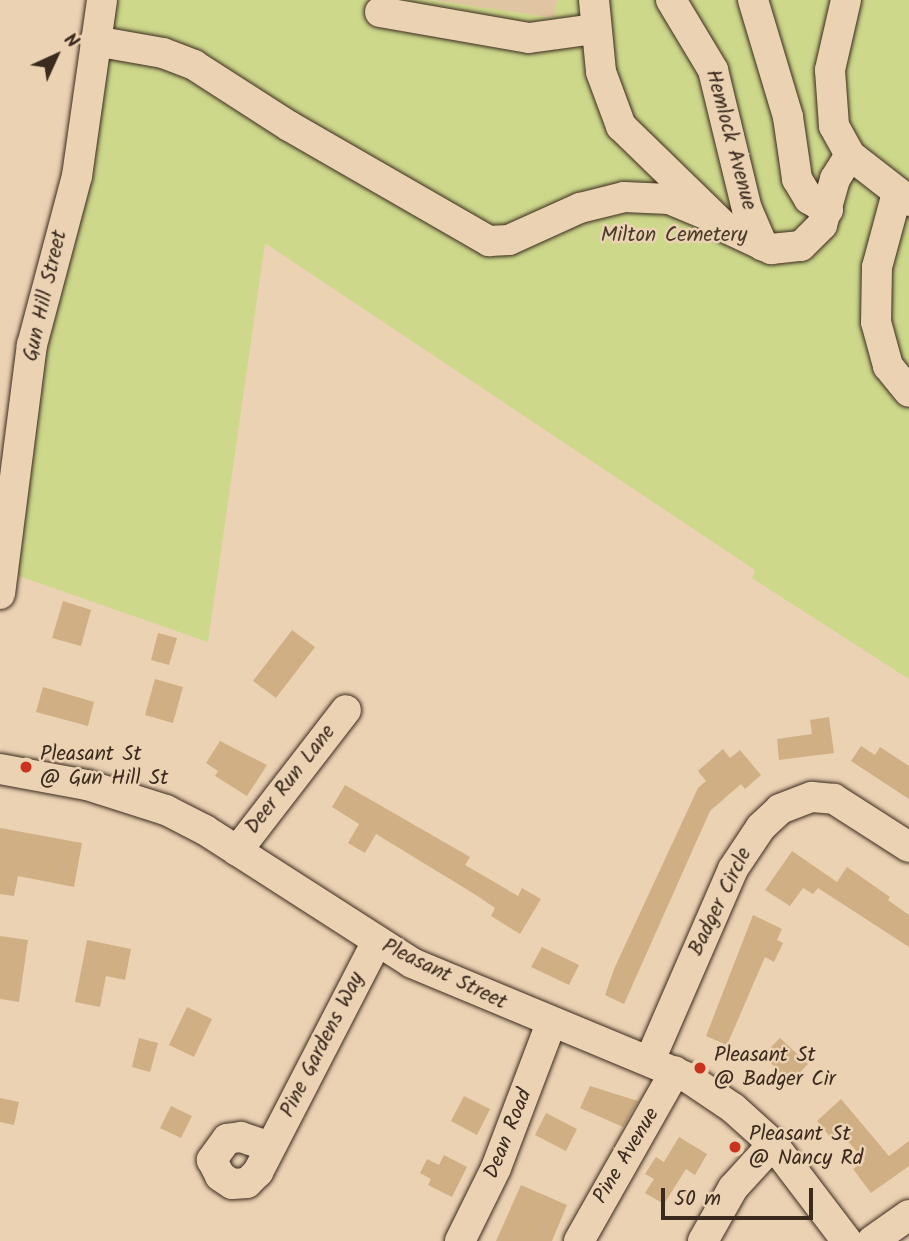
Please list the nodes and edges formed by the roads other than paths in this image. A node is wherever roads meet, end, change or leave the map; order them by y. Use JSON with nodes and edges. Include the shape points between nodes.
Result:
{"nodes":[{"id":1,"x":102,"y":0,"type":"edge"},
{"id":2,"x":594,"y":0,"type":"edge"},
{"id":3,"x":671,"y":0,"type":"edge"},
{"id":4,"x":753,"y":0,"type":"edge"},
{"id":5,"x":845,"y":0,"type":"edge"},
{"id":6,"x":380,"y":12,"type":"dead end"},
{"id":7,"x":595,"y":29,"type":"junction"},
{"id":8,"x":95,"y":41,"type":"junction"},
{"id":9,"x":850,"y":155,"type":"junction"},
{"id":10,"x":903,"y":197,"type":"edge"},
{"id":11,"x":828,"y":210,"type":"junction"},
{"id":12,"x":710,"y":216,"type":"junction"},
{"id":13,"x":763,"y":246,"type":"junction"},
{"id":14,"x":909,"y":392,"type":"edge"},
{"id":15,"x":0,"y":594,"type":"edge"},
{"id":16,"x":346,"y":710,"type":"dead end"},
{"id":17,"x":0,"y":769,"type":"edge"},
{"id":18,"x":909,"y":847,"type":"edge"},
{"id":19,"x":237,"y":851,"type":"junction"},
{"id":20,"x":376,"y":943,"type":"junction"},
{"id":21,"x":551,"y":1023,"type":"junction"},
{"id":22,"x":662,"y":1066,"type":"junction"},
{"id":23,"x":773,"y":1144,"type":"junction"},
{"id":24,"x":270,"y":1147,"type":"dead end"},
{"id":25,"x":909,"y":1215,"type":"edge"},
{"id":26,"x":460,"y":1241,"type":"edge"},
{"id":27,"x":579,"y":1241,"type":"edge"},
{"id":28,"x":703,"y":1241,"type":"edge"},
{"id":29,"x":847,"y":1241,"type":"edge"},
{"id":30,"x":872,"y":1241,"type":"edge"}],
"edges":[{"from":1,"to":8,"type":"street","name":"Gun Hill Street"},
{"from":2,"to":7,"type":"street"},
{"from":3,"to":13,"type":"street","name":"Hemlock Avenue","via":[[718,83],[743,193]]},
{"from":4,"to":11,"type":"street","via":[[788,117],[797,179],[809,199]]},
{"from":5,"to":9,"type":"street","via":[[833,48],[830,98],[838,137]]},
{"from":6,"to":7,"type":"street","via":[[528,38]]},
{"from":7,"to":12,"type":"street","via":[[605,87],[621,126],[676,175]]},
{"from":8,"to":12,"type":"street","via":[[163,52],[201,68],[289,126],[489,241],[509,240],[580,208],[624,197],[669,199]]},
{"from":8,"to":15,"type":"street","name":"Gun Hill Street","via":[[77,176],[33,345]]},
{"from":9,"to":10,"type":"street"},
{"from":9,"to":11,"type":"street","via":[[835,179]]},
{"from":10,"to":14,"type":"street","via":[[877,267],[875,314],[888,366]]},
{"from":11,"to":13,"type":"street","via":[[818,231],[801,246],[779,251]]},
{"from":12,"to":13,"type":"street"},
{"from":16,"to":19,"type":"street","name":"Deer Run Lane"},
{"from":17,"to":19,"type":"street","name":"Pleasant Street","via":[[128,796],[186,820]]},
{"from":18,"to":22,"type":"street","name":"Badger Circle","via":[[834,799],[812,797],[780,809],[761,827],[733,869]]},
{"from":19,"to":20,"type":"street","name":"Pleasant Street"},
{"from":20,"to":21,"type":"street","name":"Pleasant Street","via":[[434,974]]},
{"from":20,"to":24,"type":"street","name":"Pine Gardens Way"},
{"from":21,"to":22,"type":"street","name":"Pleasant Street"},
{"from":21,"to":26,"type":"street","name":"Dean Road","via":[[496,1168]]},
{"from":22,"to":23,"type":"street","name":"Pleasant Street","via":[[726,1103]]},
{"from":22,"to":27,"type":"street","name":"Pine Avenue"},
{"from":23,"to":28,"type":"street","via":[[733,1188]]},
{"from":23,"to":29,"type":"street","name":"Pleasant Street"},
{"from":25,"to":30,"type":"street"}]}
